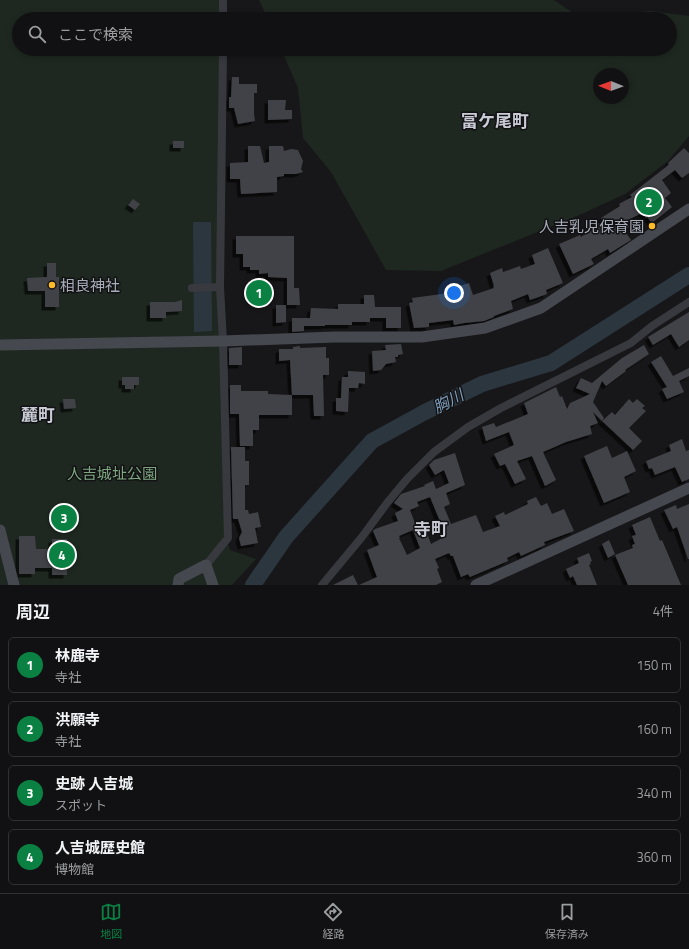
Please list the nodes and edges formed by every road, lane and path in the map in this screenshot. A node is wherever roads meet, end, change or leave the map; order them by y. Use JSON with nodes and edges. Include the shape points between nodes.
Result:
{"nodes":[{"id":1,"x":223,"y":0,"type":"edge"},
{"id":2,"x":223,"y":12,"type":"edge"},
{"id":3,"x":223,"y":56,"type":"edge"},
{"id":4,"x":689,"y":209,"type":"edge"},
{"id":5,"x":216,"y":287,"type":"junction"},
{"id":6,"x":192,"y":288,"type":"dead end"},
{"id":7,"x":689,"y":302,"type":"edge"},
{"id":8,"x":223,"y":341,"type":"junction"},
{"id":9,"x":0,"y":345,"type":"edge"},
{"id":10,"x":689,"y":488,"type":"edge"},
{"id":11,"x":0,"y":530,"type":"edge"},
{"id":12,"x":206,"y":564,"type":"junction"},
{"id":13,"x":212,"y":582,"type":"edge"},
{"id":14,"x":14,"y":585,"type":"edge"},
{"id":15,"x":178,"y":585,"type":"edge"},
{"id":16,"x":322,"y":585,"type":"edge"},
{"id":17,"x":476,"y":585,"type":"edge"}],
"edges":[{"from":1,"to":2,"type":"street"},
{"from":3,"to":5,"type":"street"},
{"from":4,"to":8,"type":"street","via":[[541,308],[485,328],[422,336]]},
{"from":5,"to":6,"type":"street"},
{"from":5,"to":8,"type":"street"},
{"from":7,"to":16,"type":"street","via":[[631,343],[501,408],[468,427],[434,452],[407,479]]},
{"from":8,"to":9,"type":"street"},
{"from":8,"to":12,"type":"street","via":[[228,538]]},
{"from":10,"to":17,"type":"street"},
{"from":11,"to":14,"type":"street"},
{"from":12,"to":13,"type":"street"},
{"from":12,"to":15,"type":"street","via":[[179,579]]}]}
